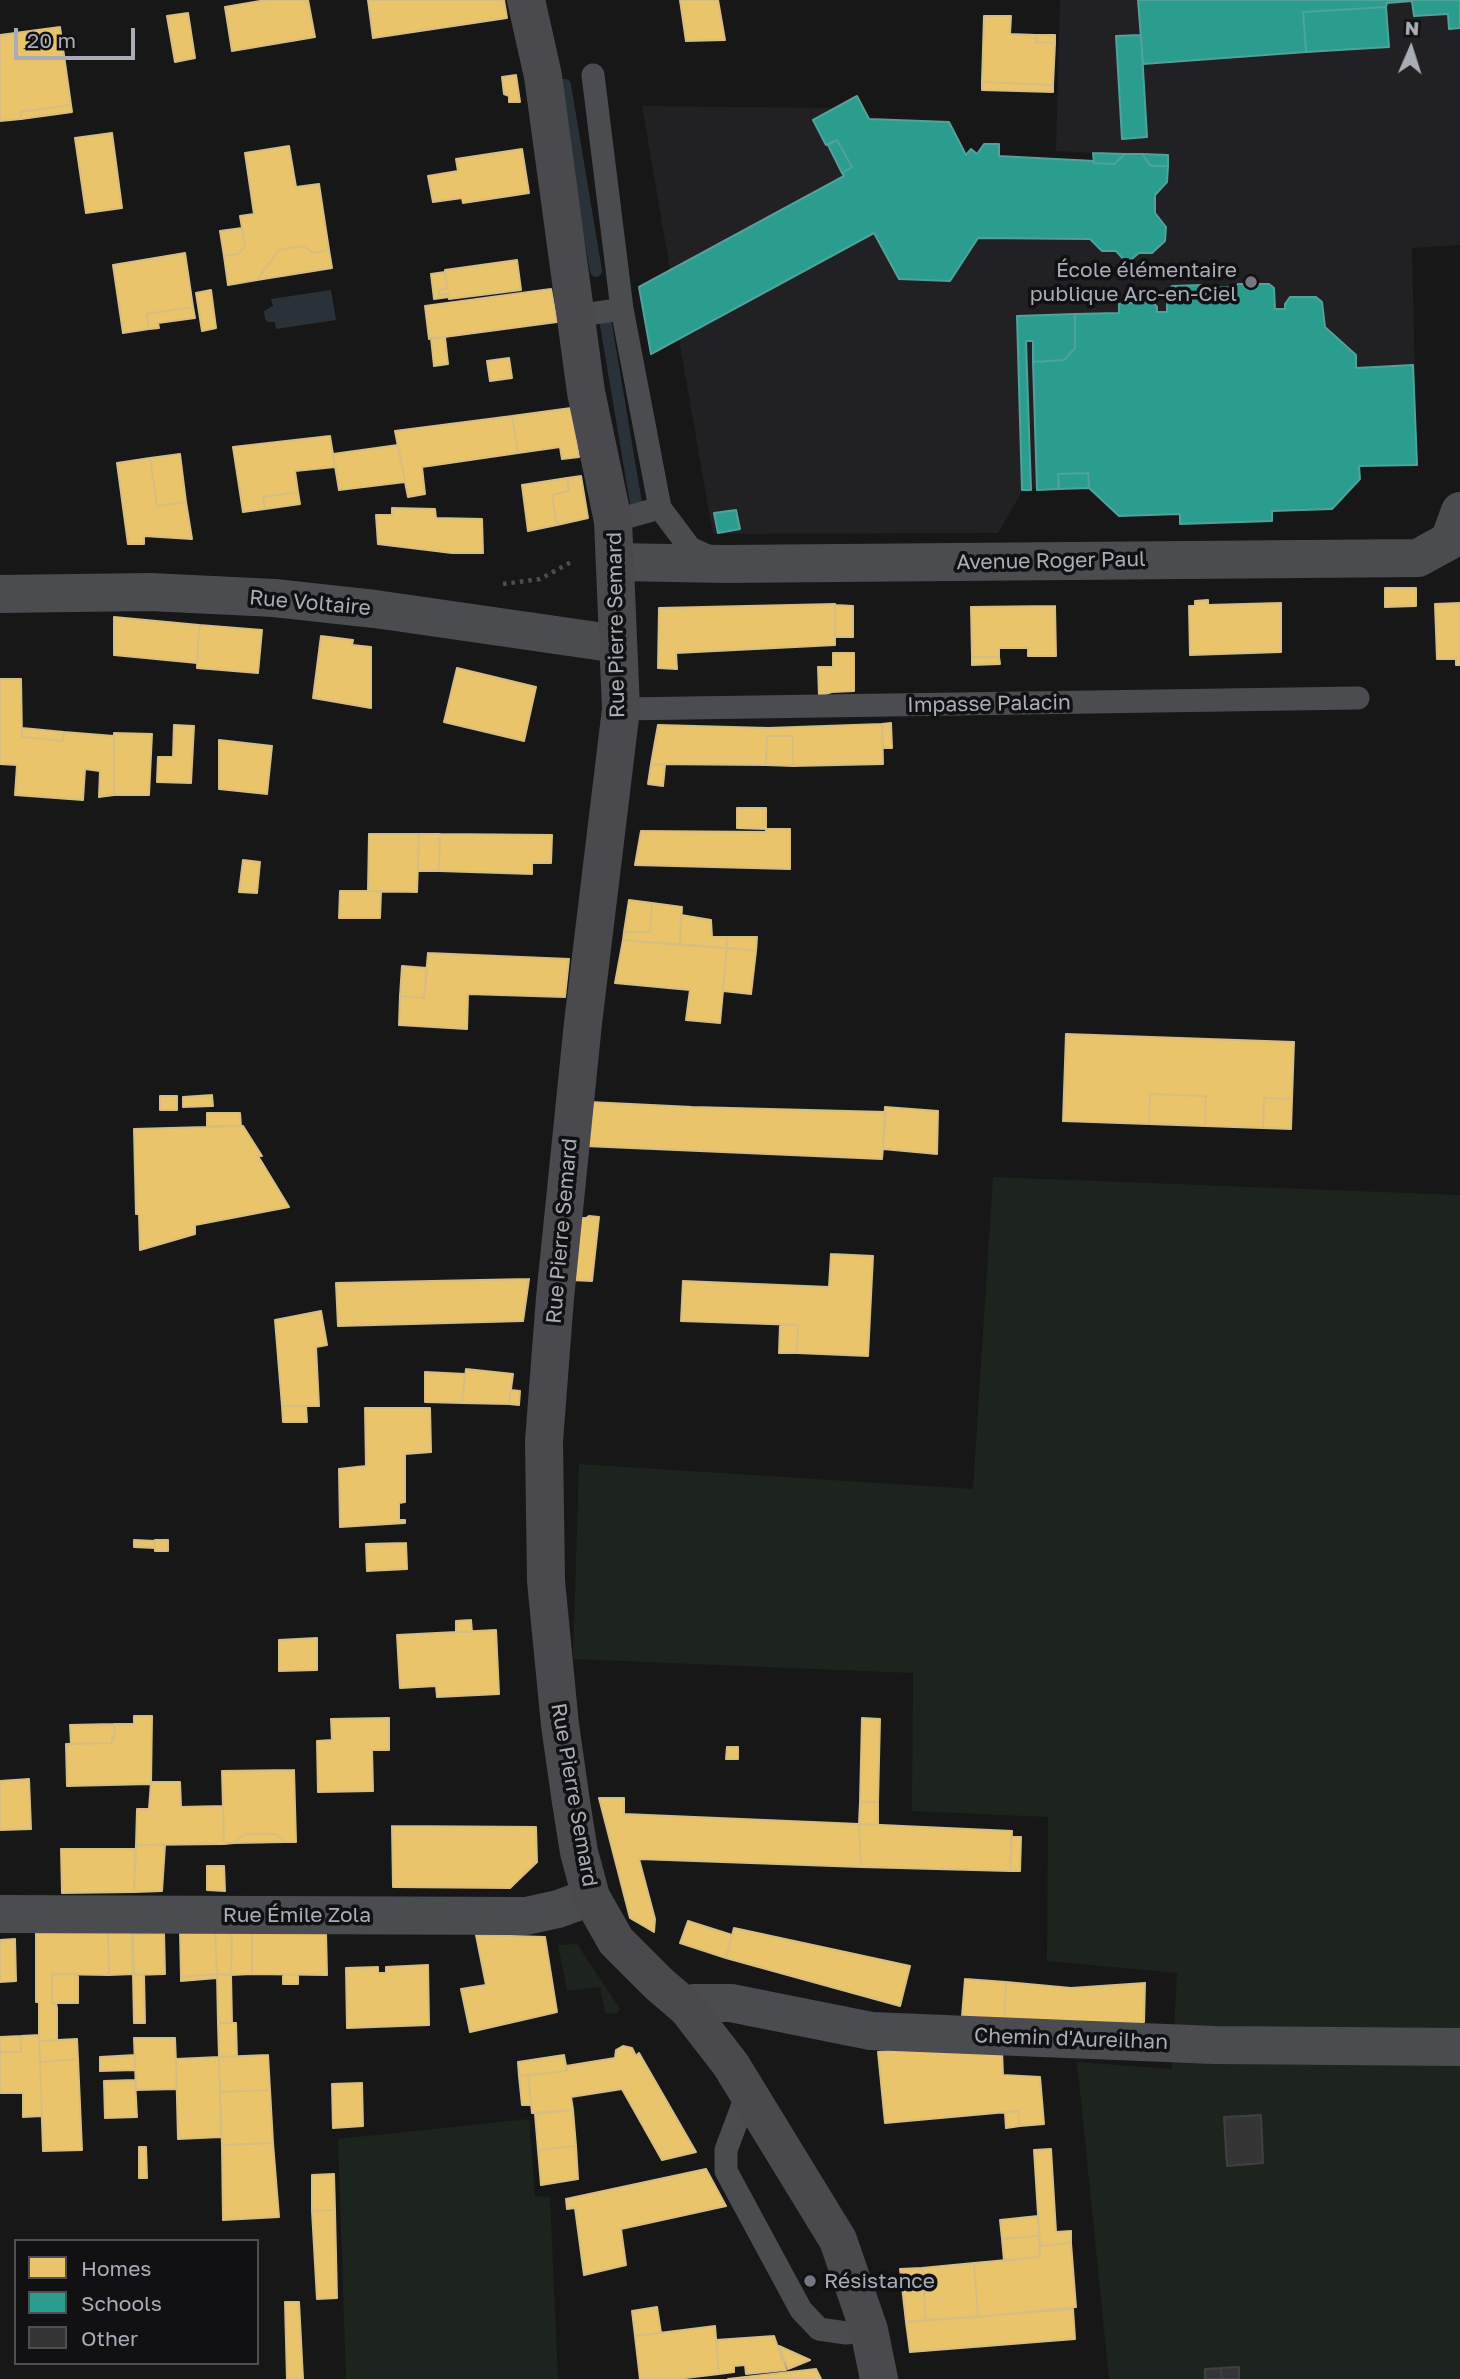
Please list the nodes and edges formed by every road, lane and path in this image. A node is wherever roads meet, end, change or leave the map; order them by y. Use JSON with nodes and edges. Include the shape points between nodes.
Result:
{"nodes":[{"id":1,"x":526,"y":0,"type":"edge"},
{"id":2,"x":593,"y":75,"type":"dead end"},
{"id":3,"x":622,"y":309,"type":"junction"},
{"id":4,"x":576,"y":316,"type":"junction"},
{"id":5,"x":660,"y":508,"type":"junction"},
{"id":6,"x":1460,"y":511,"type":"edge"},
{"id":7,"x":613,"y":521,"type":"junction"},
{"id":8,"x":617,"y":562,"type":"junction"},
{"id":9,"x":724,"y":564,"type":"junction"},
{"id":10,"x":0,"y":594,"type":"edge"},
{"id":11,"x":618,"y":644,"type":"junction"},
{"id":12,"x":1358,"y":698,"type":"dead end"},
{"id":13,"x":621,"y":709,"type":"junction"},
{"id":14,"x":591,"y":1897,"type":"junction"},
{"id":15,"x":0,"y":1914,"type":"edge"},
{"id":16,"x":687,"y":2008,"type":"junction"},
{"id":17,"x":1460,"y":2047,"type":"edge"},
{"id":18,"x":748,"y":2091,"type":"junction"},
{"id":19,"x":869,"y":2330,"type":"junction"},
{"id":20,"x":879,"y":2379,"type":"edge"}],
"edges":[{"from":1,"to":4,"type":"main road","name":"Rue Pierre Semard","via":[[543,76]]},
{"from":2,"to":3,"type":"lane"},
{"from":3,"to":4,"type":"lane"},
{"from":3,"to":5,"type":"lane"},
{"from":4,"to":7,"type":"main road","name":"Rue Pierre Semard","via":[[586,392]]},
{"from":5,"to":7,"type":"lane"},
{"from":5,"to":9,"type":"lane","via":[[690,548]]},
{"from":6,"to":9,"type":"street","name":"Avenue Roger Paul","via":[[1449,541],[1418,558]]},
{"from":7,"to":8,"type":"main road","name":"Rue Pierre Semard"},
{"from":8,"to":9,"type":"street","name":"Avenue Roger Paul"},
{"from":8,"to":11,"type":"main road","name":"Rue Pierre Semard"},
{"from":10,"to":11,"type":"street","name":"Rue Voltaire","via":[[150,592],[274,598]]},
{"from":11,"to":13,"type":"main road","name":"Rue Pierre Semard"},
{"from":12,"to":13,"type":"lane","name":"Impasse Palacin"},
{"from":13,"to":14,"type":"main road","name":"Rue Pierre Semard","via":[[583,1023],[544,1441],[546,1581],[560,1725],[579,1852]]},
{"from":14,"to":15,"type":"street","name":"Rue Émile Zola","via":[[526,1916]]},
{"from":14,"to":16,"type":"main road","name":"Rue Pierre Semard","via":[[616,1941]]},
{"from":16,"to":17,"type":"street","name":"Chemin d'Aureilhan","via":[[694,2003],[731,2003],[871,2031],[1215,2045]]},
{"from":16,"to":18,"type":"main road","name":"Rue Pierre Semard"},
{"from":18,"to":19,"type":"main road","name":"Rue Pierre Semard","via":[[838,2240]]},
{"from":18,"to":19,"type":"lane","via":[[726,2150],[726,2171],[801,2309],[819,2329]]},
{"from":19,"to":20,"type":"main road","name":"Rue Pierre Semard"}]}
